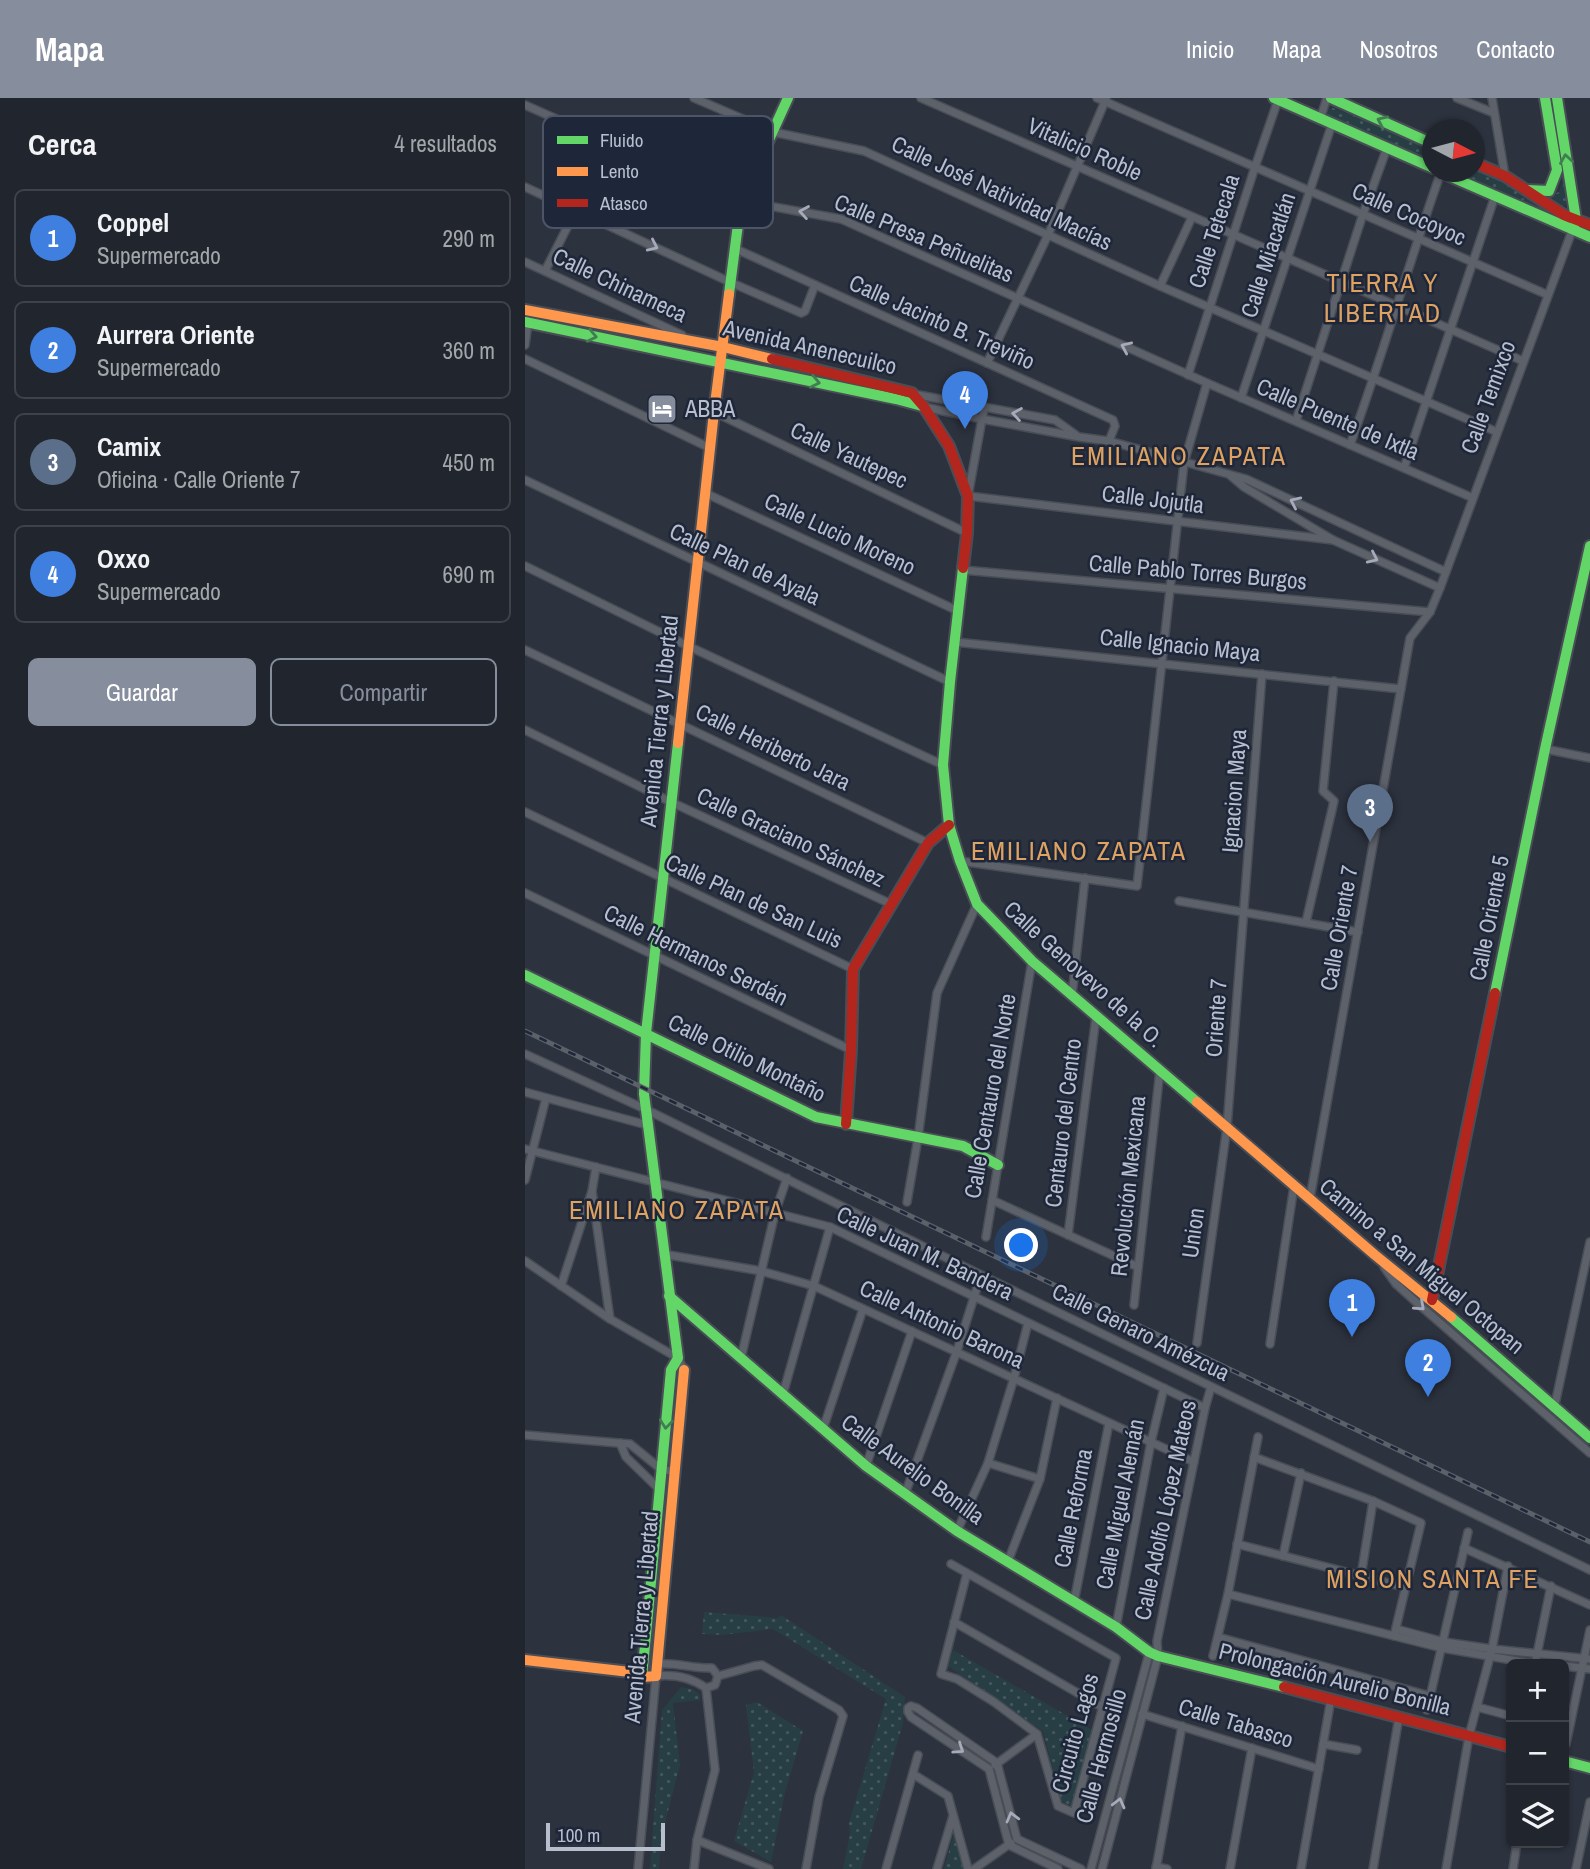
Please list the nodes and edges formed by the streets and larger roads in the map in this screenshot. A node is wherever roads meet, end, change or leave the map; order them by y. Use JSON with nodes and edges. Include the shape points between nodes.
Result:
{"nodes":[{"id":1,"x":694,"y":98,"type":"edge"},
{"id":2,"x":788,"y":98,"type":"edge"},
{"id":3,"x":921,"y":98,"type":"edge"},
{"id":4,"x":1329,"y":98,"type":"edge"},
{"id":5,"x":1457,"y":98,"type":"edge"},
{"id":6,"x":1492,"y":98,"type":"edge"},
{"id":7,"x":1545,"y":98,"type":"edge"},
{"id":8,"x":1557,"y":98,"type":"edge"},
{"id":9,"x":1103,"y":99,"type":"edge"},
{"id":10,"x":1276,"y":99,"type":"edge"},
{"id":11,"x":525,"y":105,"type":"edge"},
{"id":12,"x":1494,"y":113,"type":"junction"},
{"id":13,"x":550,"y":116,"type":"edge"},
{"id":14,"x":736,"y":116,"type":"edge"},
{"id":15,"x":1320,"y":119,"type":"junction"},
{"id":16,"x":1332,"y":124,"type":"junction"},
{"id":17,"x":773,"y":132,"type":"joint"},
{"id":18,"x":1422,"y":139,"type":"edge"},
{"id":19,"x":1387,"y":148,"type":"junction"},
{"id":20,"x":1422,"y":163,"type":"edge"},
{"id":21,"x":1077,"y":166,"type":"junction"},
{"id":22,"x":1255,"y":167,"type":"junction"},
{"id":23,"x":1485,"y":167,"type":"edge"},
{"id":24,"x":1504,"y":176,"type":"junction"},
{"id":25,"x":1437,"y":182,"type":"edge"},
{"id":26,"x":1464,"y":182,"type":"edge"},
{"id":27,"x":525,"y":187,"type":"edge"},
{"id":28,"x":1525,"y":189,"type":"junction"},
{"id":29,"x":1309,"y":191,"type":"junction"},
{"id":30,"x":543,"y":195,"type":"edge"},
{"id":31,"x":1495,"y":196,"type":"junction"},
{"id":32,"x":1573,"y":201,"type":"junction"},
{"id":33,"x":773,"y":207,"type":"edge"},
{"id":34,"x":1560,"y":211,"type":"junction"},
{"id":35,"x":1532,"y":213,"type":"junction"},
{"id":36,"x":1363,"y":214,"type":"junction"},
{"id":37,"x":1192,"y":216,"type":"junction"},
{"id":38,"x":1574,"y":225,"type":"junction"},
{"id":39,"x":1590,"y":225,"type":"edge"},
{"id":40,"x":567,"y":228,"type":"edge"},
{"id":41,"x":614,"y":228,"type":"edge"},
{"id":42,"x":738,"y":228,"type":"edge"},
{"id":43,"x":1048,"y":235,"type":"junction"},
{"id":44,"x":1234,"y":235,"type":"junction"},
{"id":45,"x":1590,"y":237,"type":"edge"},
{"id":46,"x":1417,"y":238,"type":"junction"},
{"id":47,"x":736,"y":249,"type":"junction"},
{"id":48,"x":1287,"y":258,"type":"junction"},
{"id":49,"x":525,"y":262,"type":"edge"},
{"id":50,"x":1471,"y":262,"type":"junction"},
{"id":51,"x":545,"y":271,"type":"junction"},
{"id":52,"x":1341,"y":282,"type":"junction"},
{"id":53,"x":732,"y":283,"type":"junction"},
{"id":54,"x":815,"y":285,"type":"junction"},
{"id":55,"x":1160,"y":286,"type":"junction"},
{"id":56,"x":1548,"y":295,"type":"junction"},
{"id":57,"x":1017,"y":298,"type":"junction"},
{"id":58,"x":1210,"y":306,"type":"junction"},
{"id":59,"x":1396,"y":306,"type":"junction"},
{"id":60,"x":525,"y":310,"type":"edge"},
{"id":61,"x":526,"y":322,"type":"edge"},
{"id":62,"x":1450,"y":329,"type":"junction"},
{"id":63,"x":1263,"y":330,"type":"junction"},
{"id":64,"x":698,"y":343,"type":"junction"},
{"id":65,"x":525,"y":345,"type":"edge"},
{"id":66,"x":723,"y":347,"type":"junction"},
{"id":67,"x":1319,"y":354,"type":"junction"},
{"id":68,"x":525,"y":359,"type":"edge"},
{"id":69,"x":1523,"y":361,"type":"junction"},
{"id":70,"x":720,"y":362,"type":"junction"},
{"id":71,"x":987,"y":363,"type":"junction"},
{"id":72,"x":1188,"y":375,"type":"junction"},
{"id":73,"x":1374,"y":378,"type":"junction"},
{"id":74,"x":1207,"y":383,"type":"junction"},
{"id":75,"x":912,"y":393,"type":"junction"},
{"id":76,"x":1241,"y":398,"type":"junction"},
{"id":77,"x":1426,"y":401,"type":"junction"},
{"id":78,"x":924,"y":407,"type":"junction"},
{"id":79,"x":984,"y":408,"type":"junction"},
{"id":80,"x":714,"y":412,"type":"junction"},
{"id":81,"x":982,"y":419,"type":"junction"},
{"id":82,"x":1296,"y":421,"type":"junction"},
{"id":83,"x":1497,"y":432,"type":"junction"},
{"id":84,"x":1079,"y":437,"type":"junction"},
{"id":85,"x":1109,"y":441,"type":"junction"},
{"id":86,"x":1350,"y":444,"type":"junction"},
{"id":87,"x":710,"y":448,"type":"junction"},
{"id":88,"x":1184,"y":463,"type":"junction"},
{"id":89,"x":1403,"y":468,"type":"junction"},
{"id":90,"x":1230,"y":475,"type":"junction"},
{"id":91,"x":525,"y":480,"type":"edge"},
{"id":92,"x":705,"y":493,"type":"junction"},
{"id":93,"x":968,"y":496,"type":"junction"},
{"id":94,"x":1472,"y":498,"type":"junction"},
{"id":95,"x":1295,"y":519,"type":"junction"},
{"id":96,"x":1177,"y":522,"type":"junction"},
{"id":97,"x":967,"y":533,"type":"junction"},
{"id":98,"x":1291,"y":536,"type":"junction"},
{"id":99,"x":1333,"y":540,"type":"junction"},
{"id":100,"x":1590,"y":546,"type":"edge"},
{"id":101,"x":698,"y":563,"type":"junction"},
{"id":102,"x":525,"y":566,"type":"edge"},
{"id":103,"x":963,"y":570,"type":"junction"},
{"id":104,"x":1446,"y":572,"type":"junction"},
{"id":105,"x":1170,"y":589,"type":"junction"},
{"id":106,"x":1440,"y":589,"type":"junction"},
{"id":107,"x":958,"y":611,"type":"junction"},
{"id":108,"x":1430,"y":612,"type":"junction"},
{"id":109,"x":955,"y":642,"type":"junction"},
{"id":110,"x":688,"y":646,"type":"junction"},
{"id":111,"x":525,"y":650,"type":"edge"},
{"id":112,"x":1162,"y":663,"type":"junction"},
{"id":113,"x":1262,"y":674,"type":"junction"},
{"id":114,"x":1334,"y":681,"type":"junction"},
{"id":115,"x":950,"y":682,"type":"junction"},
{"id":116,"x":1401,"y":689,"type":"junction"},
{"id":117,"x":680,"y":723,"type":"junction"},
{"id":118,"x":525,"y":730,"type":"edge"},
{"id":119,"x":1545,"y":749,"type":"junction"},
{"id":120,"x":1590,"y":758,"type":"edge"},
{"id":121,"x":943,"y":765,"type":"junction"},
{"id":122,"x":671,"y":802,"type":"junction"},
{"id":123,"x":525,"y":813,"type":"edge"},
{"id":124,"x":949,"y":825,"type":"junction"},
{"id":125,"x":928,"y":843,"type":"junction"},
{"id":126,"x":960,"y":861,"type":"junction"},
{"id":127,"x":1085,"y":878,"type":"junction"},
{"id":128,"x":663,"y":879,"type":"junction"},
{"id":129,"x":525,"y":893,"type":"edge"},
{"id":130,"x":1179,"y":901,"type":"dead end"},
{"id":131,"x":891,"y":904,"type":"junction"},
{"id":132,"x":977,"y":904,"type":"junction"},
{"id":133,"x":1244,"y":912,"type":"junction"},
{"id":134,"x":1306,"y":922,"type":"junction"},
{"id":135,"x":1357,"y":932,"type":"junction"},
{"id":136,"x":654,"y":956,"type":"junction"},
{"id":137,"x":1032,"y":961,"type":"junction"},
{"id":138,"x":853,"y":969,"type":"junction"},
{"id":139,"x":525,"y":975,"type":"edge"},
{"id":140,"x":1072,"y":996,"type":"junction"},
{"id":141,"x":1096,"y":1017,"type":"junction"},
{"id":142,"x":646,"y":1033,"type":"junction"},
{"id":143,"x":851,"y":1051,"type":"junction"},
{"id":144,"x":525,"y":1054,"type":"edge"},
{"id":145,"x":1160,"y":1070,"type":"junction"},
{"id":146,"x":525,"y":1092,"type":"edge"},
{"id":147,"x":546,"y":1098,"type":"junction"},
{"id":148,"x":645,"y":1110,"type":"junction"},
{"id":149,"x":846,"y":1124,"type":"junction"},
{"id":150,"x":647,"y":1125,"type":"junction"},
{"id":151,"x":1227,"y":1127,"type":"junction"},
{"id":152,"x":918,"y":1138,"type":"junction"},
{"id":153,"x":529,"y":1150,"type":"edge"},
{"id":154,"x":999,"y":1165,"type":"junction"},
{"id":155,"x":596,"y":1167,"type":"junction"},
{"id":156,"x":787,"y":1178,"type":"junction"},
{"id":157,"x":525,"y":1180,"type":"edge"},
{"id":158,"x":654,"y":1182,"type":"junction"},
{"id":159,"x":1294,"y":1185,"type":"junction"},
{"id":160,"x":592,"y":1191,"type":"junction"},
{"id":161,"x":1310,"y":1198,"type":"junction"},
{"id":162,"x":992,"y":1200,"type":"junction"},
{"id":163,"x":907,"y":1202,"type":"dead end"},
{"id":164,"x":775,"y":1213,"type":"junction"},
{"id":165,"x":830,"y":1227,"type":"junction"},
{"id":166,"x":1068,"y":1235,"type":"junction"},
{"id":167,"x":986,"y":1237,"type":"dead end"},
{"id":168,"x":1590,"y":1242,"type":"edge"},
{"id":169,"x":663,"y":1254,"type":"junction"},
{"id":170,"x":1375,"y":1255,"type":"junction"},
{"id":171,"x":525,"y":1261,"type":"edge"},
{"id":172,"x":1138,"y":1267,"type":"junction"},
{"id":173,"x":761,"y":1271,"type":"junction"},
{"id":174,"x":981,"y":1275,"type":"junction"},
{"id":175,"x":561,"y":1286,"type":"junction"},
{"id":176,"x":814,"y":1286,"type":"junction"},
{"id":177,"x":669,"y":1296,"type":"junction"},
{"id":178,"x":974,"y":1297,"type":"junction"},
{"id":179,"x":1433,"y":1300,"type":"junction"},
{"id":180,"x":1134,"y":1305,"type":"dead end"},
{"id":181,"x":863,"y":1309,"type":"junction"},
{"id":182,"x":610,"y":1319,"type":"junction"},
{"id":183,"x":1028,"y":1323,"type":"junction"},
{"id":184,"x":912,"y":1331,"type":"junction"},
{"id":185,"x":1197,"y":1343,"type":"dead end"},
{"id":186,"x":1270,"y":1344,"type":"dead end"},
{"id":187,"x":957,"y":1351,"type":"junction"},
{"id":188,"x":678,"y":1358,"type":"junction"},
{"id":189,"x":741,"y":1358,"type":"junction"},
{"id":190,"x":684,"y":1370,"type":"joint"},
{"id":191,"x":1014,"y":1378,"type":"junction"},
{"id":192,"x":1211,"y":1387,"type":"junction"},
{"id":193,"x":1164,"y":1388,"type":"junction"},
{"id":194,"x":783,"y":1394,"type":"junction"},
{"id":195,"x":1057,"y":1398,"type":"junction"},
{"id":196,"x":1554,"y":1407,"type":"junction"},
{"id":197,"x":1205,"y":1408,"type":"junction"},
{"id":198,"x":1552,"y":1420,"type":"junction"},
{"id":199,"x":1109,"y":1423,"type":"junction"},
{"id":200,"x":823,"y":1429,"type":"junction"},
{"id":201,"x":525,"y":1435,"type":"edge"},
{"id":202,"x":1258,"y":1437,"type":"dead end"},
{"id":203,"x":1590,"y":1438,"type":"edge"},
{"id":204,"x":1151,"y":1442,"type":"junction"},
{"id":205,"x":620,"y":1443,"type":"junction"},
{"id":206,"x":1590,"y":1453,"type":"edge"},
{"id":207,"x":1254,"y":1457,"type":"junction"},
{"id":208,"x":1194,"y":1462,"type":"junction"},
{"id":209,"x":988,"y":1463,"type":"junction"},
{"id":210,"x":866,"y":1466,"type":"junction"},
{"id":211,"x":662,"y":1470,"type":"junction"},
{"id":212,"x":675,"y":1471,"type":"junction"},
{"id":213,"x":1301,"y":1473,"type":"junction"},
{"id":214,"x":1040,"y":1479,"type":"junction"},
{"id":215,"x":660,"y":1490,"type":"junction"},
{"id":216,"x":905,"y":1494,"type":"junction"},
{"id":217,"x":1373,"y":1502,"type":"junction"},
{"id":218,"x":658,"y":1512,"type":"junction"},
{"id":219,"x":671,"y":1513,"type":"junction"},
{"id":220,"x":957,"y":1531,"type":"junction"},
{"id":221,"x":1468,"y":1532,"type":"dead end"},
{"id":222,"x":1237,"y":1544,"type":"junction"},
{"id":223,"x":1464,"y":1548,"type":"junction"},
{"id":224,"x":1283,"y":1556,"type":"junction"},
{"id":225,"x":1008,"y":1561,"type":"junction"},
{"id":226,"x":951,"y":1564,"type":"dead end"},
{"id":227,"x":1508,"y":1566,"type":"junction"},
{"id":228,"x":1590,"y":1570,"type":"edge"},
{"id":229,"x":967,"y":1573,"type":"junction"},
{"id":230,"x":1360,"y":1576,"type":"junction"},
{"id":231,"x":652,"y":1579,"type":"junction"},
{"id":232,"x":665,"y":1581,"type":"junction"},
{"id":233,"x":1551,"y":1586,"type":"junction"},
{"id":234,"x":1404,"y":1587,"type":"junction"},
{"id":235,"x":1227,"y":1594,"type":"junction"},
{"id":236,"x":1074,"y":1602,"type":"junction"},
{"id":237,"x":1590,"y":1605,"type":"edge"},
{"id":238,"x":954,"y":1622,"type":"junction"},
{"id":239,"x":1116,"y":1627,"type":"junction"},
{"id":240,"x":1590,"y":1630,"type":"edge"},
{"id":241,"x":1395,"y":1632,"type":"junction"},
{"id":242,"x":1218,"y":1637,"type":"junction"},
{"id":243,"x":1443,"y":1645,"type":"junction"},
{"id":244,"x":1491,"y":1653,"type":"junction"},
{"id":245,"x":1153,"y":1654,"type":"junction"},
{"id":246,"x":1537,"y":1655,"type":"junction"},
{"id":247,"x":1213,"y":1656,"type":"dead end"},
{"id":248,"x":1587,"y":1658,"type":"edge"},
{"id":249,"x":1515,"y":1659,"type":"edge"},
{"id":250,"x":1536,"y":1659,"type":"edge"},
{"id":251,"x":525,"y":1660,"type":"edge"},
{"id":252,"x":703,"y":1668,"type":"junction"},
{"id":253,"x":1586,"y":1668,"type":"edge"},
{"id":254,"x":656,"y":1670,"type":"junction"},
{"id":255,"x":642,"y":1671,"type":"junction"},
{"id":256,"x":718,"y":1676,"type":"junction"},
{"id":257,"x":698,"y":1682,"type":"junction"},
{"id":258,"x":706,"y":1688,"type":"junction"},
{"id":259,"x":1430,"y":1696,"type":"junction"},
{"id":260,"x":1331,"y":1699,"type":"junction"},
{"id":261,"x":1102,"y":1707,"type":"junction"},
{"id":262,"x":1477,"y":1707,"type":"junction"},
{"id":263,"x":1427,"y":1710,"type":"dead end"},
{"id":264,"x":1142,"y":1714,"type":"junction"},
{"id":265,"x":1506,"y":1715,"type":"edge"},
{"id":266,"x":1399,"y":1717,"type":"junction"},
{"id":267,"x":1569,"y":1722,"type":"edge"},
{"id":268,"x":1182,"y":1726,"type":"junction"},
{"id":269,"x":1037,"y":1734,"type":"junction"},
{"id":270,"x":1469,"y":1736,"type":"junction"},
{"id":271,"x":1323,"y":1744,"type":"junction"},
{"id":272,"x":1506,"y":1746,"type":"edge"},
{"id":273,"x":1252,"y":1748,"type":"junction"},
{"id":274,"x":1357,"y":1750,"type":"dead end"},
{"id":275,"x":918,"y":1755,"type":"dead end"},
{"id":276,"x":1569,"y":1762,"type":"edge"},
{"id":277,"x":997,"y":1763,"type":"junction"},
{"id":278,"x":1590,"y":1768,"type":"edge"},
{"id":279,"x":989,"y":1769,"type":"junction"},
{"id":280,"x":1319,"y":1769,"type":"junction"},
{"id":281,"x":913,"y":1774,"type":"junction"},
{"id":282,"x":1590,"y":1802,"type":"edge"},
{"id":283,"x":953,"y":1815,"type":"junction"},
{"id":284,"x":1017,"y":1839,"type":"junction"},
{"id":285,"x":697,"y":1840,"type":"junction"},
{"id":286,"x":1009,"y":1845,"type":"junction"},
{"id":287,"x":1516,"y":1848,"type":"edge"},
{"id":288,"x":1060,"y":1860,"type":"junction"},
{"id":289,"x":1156,"y":1868,"type":"edge"},
{"id":290,"x":639,"y":1869,"type":"edge"},
{"id":291,"x":694,"y":1869,"type":"edge"},
{"id":292,"x":769,"y":1869,"type":"edge"},
{"id":293,"x":806,"y":1869,"type":"edge"},
{"id":294,"x":886,"y":1869,"type":"edge"},
{"id":295,"x":937,"y":1869,"type":"edge"},
{"id":296,"x":968,"y":1869,"type":"edge"},
{"id":297,"x":974,"y":1869,"type":"edge"},
{"id":298,"x":1059,"y":1869,"type":"edge"},
{"id":299,"x":1081,"y":1869,"type":"edge"},
{"id":300,"x":1091,"y":1869,"type":"edge"},
{"id":301,"x":1102,"y":1869,"type":"edge"},
{"id":302,"x":1167,"y":1869,"type":"edge"},
{"id":303,"x":1230,"y":1869,"type":"edge"},
{"id":304,"x":1301,"y":1869,"type":"edge"},
{"id":305,"x":1373,"y":1869,"type":"edge"},
{"id":306,"x":1446,"y":1869,"type":"edge"},
{"id":307,"x":1513,"y":1869,"type":"edge"},
{"id":308,"x":1576,"y":1869,"type":"edge"}],
"edges":[{"from":1,"to":14,"type":"street","name":"Calle José Natividad Macías"},
{"from":2,"to":17,"type":"street","name":"Avenida Tierra y Libertad"},
{"from":3,"to":21,"type":"street","name":"Vitalicio Roble"},
{"from":4,"to":15,"type":"street"},
{"from":18,"to":4,"type":"street","one_way":true},
{"from":5,"to":12,"type":"street"},
{"from":6,"to":12,"type":"street"},
{"from":7,"to":28,"type":"street","via":[[1557,170],[1549,191]]},
{"from":32,"to":8,"type":"street","one_way":true},
{"from":9,"to":21,"type":"street"},
{"from":9,"to":22,"type":"street","name":"Calle Cocoyoc"},
{"from":10,"to":15,"type":"street"},
{"from":10,"to":22,"type":"street","name":"Calle Tetecala"},
{"from":11,"to":13,"type":"street","name":"Calle Presa Peñuelitas"},
{"from":12,"to":24,"type":"street"},
{"from":15,"to":16,"type":"street"},
{"from":16,"to":19,"type":"street"},
{"from":16,"to":29,"type":"street","name":"Calle Miacatlán"},
{"from":17,"to":43,"type":"street","name":"Calle José Natividad Macías","via":[[864,151]]},
{"from":19,"to":20,"type":"street"},
{"from":19,"to":36,"type":"street"},
{"from":21,"to":37,"type":"street","name":"Vitalicio Roble"},
{"from":21,"to":43,"type":"street"},
{"from":22,"to":29,"type":"street","name":"Calle Cocoyoc"},
{"from":22,"to":44,"type":"street","name":"Calle Tetecala"},
{"from":23,"to":24,"type":"street"},
{"from":24,"to":28,"type":"street"},
{"from":25,"to":46,"type":"street"},
{"from":26,"to":31,"type":"street"},
{"from":27,"to":30,"type":"street"},
{"from":28,"to":34,"type":"street"},
{"from":29,"to":36,"type":"street","name":"Calle Cocoyoc"},
{"from":29,"to":48,"type":"street","name":"Calle Miacatlán"},
{"from":31,"to":35,"type":"street"},
{"from":31,"to":50,"type":"street"},
{"from":32,"to":34,"type":"street"},
{"from":32,"to":38,"type":"street"},
{"from":57,"to":33,"type":"street","name":"Calle Presa Peñuelitas","one_way":true,"via":[[841,219]]},
{"from":34,"to":35,"type":"street"},
{"from":34,"to":38,"type":"street"},
{"from":35,"to":38,"type":"street"},
{"from":36,"to":46,"type":"street","name":"Calle Cocoyoc"},
{"from":36,"to":52,"type":"street"},
{"from":37,"to":44,"type":"street","name":"Vitalicio Roble"},
{"from":37,"to":55,"type":"street"},
{"from":38,"to":39,"type":"street"},
{"from":38,"to":45,"type":"street"},
{"from":38,"to":56,"type":"street","name":"Calle Temixco"},
{"from":40,"to":51,"type":"street"},
{"from":41,"to":53,"type":"street","one_way":true},
{"from":42,"to":47,"type":"street","name":"Avenida Tierra y Libertad"},
{"from":43,"to":55,"type":"street","name":"Calle José Natividad Macías"},
{"from":43,"to":57,"type":"street"},
{"from":44,"to":48,"type":"street","name":"Vitalicio Roble"},
{"from":44,"to":58,"type":"street","name":"Calle Tetecala"},
{"from":46,"to":50,"type":"street","name":"Calle Cocoyoc"},
{"from":46,"to":59,"type":"street"},
{"from":47,"to":53,"type":"street","name":"Avenida Tierra y Libertad"},
{"from":47,"to":54,"type":"street","name":"Calle Jacinto B. Treviño"},
{"from":48,"to":52,"type":"street","name":"Vitalicio Roble"},
{"from":48,"to":63,"type":"street","name":"Calle Miacatlán"},
{"from":49,"to":51,"type":"street","name":"Calle Chinameca"},
{"from":50,"to":56,"type":"street","name":"Calle Cocoyoc"},
{"from":50,"to":62,"type":"street"},
{"from":51,"to":64,"type":"street","name":"Calle Chinameca"},
{"from":52,"to":59,"type":"street","name":"Vitalicio Roble"},
{"from":52,"to":67,"type":"street"},
{"from":53,"to":54,"type":"street","via":[[801,313]]},
{"from":53,"to":66,"type":"street","name":"Avenida Tierra y Libertad"},
{"from":54,"to":71,"type":"street","name":"Calle Jacinto B. Treviño"},
{"from":55,"to":58,"type":"street","name":"Calle José Natividad Macías"},
{"from":56,"to":69,"type":"street","name":"Calle Temixco"},
{"from":57,"to":71,"type":"street"},
{"from":72,"to":57,"type":"street","name":"Calle Presa Peñuelitas","one_way":true},
{"from":58,"to":63,"type":"street","name":"Calle José Natividad Macías"},
{"from":58,"to":72,"type":"street","name":"Calle Tetecala"},
{"from":59,"to":62,"type":"street","name":"Vitalicio Roble"},
{"from":59,"to":73,"type":"street"},
{"from":60,"to":64,"type":"street","name":"Avenida Anenecuilco"},
{"from":61,"to":65,"type":"street"},
{"from":61,"to":70,"type":"street","name":"Avenida Anenecuilco","one_way":true},
{"from":62,"to":69,"type":"street","name":"Vitalicio Roble"},
{"from":62,"to":77,"type":"street"},
{"from":63,"to":67,"type":"street","name":"Calle José Natividad Macías"},
{"from":63,"to":76,"type":"street","name":"Calle Miacatlán"},
{"from":64,"to":66,"type":"street","name":"Avenida Anenecuilco"},
{"from":66,"to":70,"type":"street","name":"Avenida Tierra y Libertad"},
{"from":66,"to":75,"type":"street","name":"Avenida Anenecuilco"},
{"from":67,"to":73,"type":"street","name":"Calle José Natividad Macías"},
{"from":67,"to":82,"type":"street"},
{"from":68,"to":87,"type":"street"},
{"from":69,"to":83,"type":"street","name":"Calle Temixco"},
{"from":70,"to":78,"type":"street","name":"Avenida Anenecuilco","one_way":true},
{"from":70,"to":80,"type":"street","name":"Avenida Tierra y Libertad"},
{"from":71,"to":85,"type":"street","name":"Calle Jacinto B. Treviño","via":[[1113,420]]},
{"from":72,"to":74,"type":"street","name":"Calle Puente de Ixtla"},
{"from":73,"to":77,"type":"street","name":"Calle José Natividad Macías"},
{"from":73,"to":86,"type":"street"},
{"from":74,"to":76,"type":"street","name":"Calle Puente de Ixtla"},
{"from":74,"to":88,"type":"street"},
{"from":75,"to":78,"type":"street","name":"Calle Genovevo de la O."},
{"from":75,"to":79,"type":"street","name":"Avenida Anenecuilco"},
{"from":76,"to":82,"type":"street","name":"Calle Puente de Ixtla"},
{"from":77,"to":83,"type":"street","name":"Calle José Natividad Macías"},
{"from":77,"to":89,"type":"street"},
{"from":78,"to":81,"type":"street","name":"Avenida Anenecuilco"},
{"from":78,"to":93,"type":"street","name":"Calle Genovevo de la O.","via":[[949,446]]},
{"from":79,"to":81,"type":"street","name":"Calle Genovevo de la O."},
{"from":84,"to":79,"type":"street","name":"Avenida Anenecuilco","one_way":true,"via":[[1055,420]]},
{"from":80,"to":87,"type":"street","name":"Avenida Tierra y Libertad"},
{"from":80,"to":97,"type":"street","name":"Calle Yautepec"},
{"from":81,"to":84,"type":"street","name":"Avenida Anenecuilco"},
{"from":81,"to":93,"type":"street","name":"Calle Genovevo de la O."},
{"from":82,"to":86,"type":"street","name":"Calle Puente de Ixtla"},
{"from":83,"to":94,"type":"street","name":"Calle Temixco"},
{"from":84,"to":85,"type":"street","name":"Avenida Anenecuilco"},
{"from":85,"to":88,"type":"street","name":"Avenida Anenecuilco"},
{"from":86,"to":89,"type":"street","name":"Calle Puente de Ixtla"},
{"from":87,"to":92,"type":"street","name":"Avenida Tierra y Libertad"},
{"from":88,"to":90,"type":"street","name":"Avenida Anenecuilco"},
{"from":88,"to":96,"type":"street"},
{"from":89,"to":94,"type":"street","name":"Calle Puente de Ixtla"},
{"from":90,"to":95,"type":"street","name":"Avenida Anenecuilco"},
{"from":104,"to":90,"type":"street","name":"Avenida Anenecuilco","one_way":true},
{"from":91,"to":101,"type":"street","name":"Calle Plan de Ayala"},
{"from":92,"to":101,"type":"street","name":"Avenida Tierra y Libertad"},
{"from":92,"to":107,"type":"street","name":"Calle Lucio Moreno"},
{"from":93,"to":96,"type":"street","name":"Calle Jojutla"},
{"from":93,"to":97,"type":"street","name":"Calle Genovevo de la O."},
{"from":94,"to":104,"type":"street","name":"Calle Temixco"},
{"from":95,"to":98,"type":"street"},
{"from":95,"to":99,"type":"street","name":"Avenida Anenecuilco"},
{"from":96,"to":98,"type":"street","name":"Calle Jojutla"},
{"from":96,"to":105,"type":"street"},
{"from":97,"to":103,"type":"street","name":"Calle Genovevo de la O."},
{"from":98,"to":99,"type":"street","name":"Calle Jojutla"},
{"from":99,"to":106,"type":"street","name":"Avenida Anenecuilco","one_way":true},
{"from":100,"to":119,"type":"street","name":"Calle Oriente 5"},
{"from":101,"to":110,"type":"street","name":"Avenida Tierra y Libertad"},
{"from":101,"to":115,"type":"street","name":"Calle Plan de Ayala"},
{"from":102,"to":110,"type":"street"},
{"from":103,"to":105,"type":"street","name":"Calle Pablo Torres Burgos"},
{"from":103,"to":107,"type":"street","name":"Calle Genovevo de la O."},
{"from":104,"to":106,"type":"street","name":"Calle Temixco"},
{"from":105,"to":108,"type":"street","name":"Calle Pablo Torres Burgos"},
{"from":105,"to":112,"type":"street"},
{"from":106,"to":108,"type":"street","name":"Calle Oriente 7"},
{"from":107,"to":109,"type":"street","name":"Calle Genovevo de la O."},
{"from":108,"to":116,"type":"street","name":"Calle Oriente 7","via":[[1410,638]]},
{"from":109,"to":112,"type":"street","name":"Calle Ignacio Maya"},
{"from":109,"to":115,"type":"street","name":"Calle Genovevo de la O."},
{"from":110,"to":117,"type":"street","name":"Avenida Tierra y Libertad"},
{"from":110,"to":121,"type":"street"},
{"from":111,"to":117,"type":"street","name":"Calle Heriberto Jara"},
{"from":112,"to":113,"type":"street","name":"Calle Ignacio Maya"},
{"from":112,"to":127,"type":"street","via":[[1137,886]]},
{"from":113,"to":114,"type":"street","name":"Calle Ignacio Maya"},
{"from":113,"to":133,"type":"street","name":"Ignacion Maya"},
{"from":114,"to":116,"type":"street","name":"Calle Ignacio Maya"},
{"from":114,"to":134,"type":"street","via":[[1323,791],[1334,801]]},
{"from":115,"to":121,"type":"street","name":"Calle Genovevo de la O."},
{"from":116,"to":135,"type":"street","name":"Calle Oriente 7"},
{"from":117,"to":122,"type":"street","name":"Avenida Tierra y Libertad"},
{"from":117,"to":125,"type":"street","name":"Calle Heriberto Jara"},
{"from":118,"to":122,"type":"street","name":"Calle Graciano Sánchez"},
{"from":119,"to":120,"type":"street"},
{"from":119,"to":179,"type":"street","name":"Calle Oriente 5"},
{"from":121,"to":124,"type":"street","name":"Calle Genovevo de la O."},
{"from":122,"to":128,"type":"street","name":"Avenida Tierra y Libertad"},
{"from":122,"to":131,"type":"street","name":"Calle Graciano Sánchez"},
{"from":123,"to":128,"type":"street","name":"Calle Plan de San Luis"},
{"from":124,"to":125,"type":"street"},
{"from":124,"to":126,"type":"street","name":"Calle Genovevo de la O."},
{"from":125,"to":131,"type":"street"},
{"from":126,"to":127,"type":"street"},
{"from":126,"to":132,"type":"street","name":"Calle Genovevo de la O."},
{"from":127,"to":140,"type":"street"},
{"from":128,"to":136,"type":"street","name":"Avenida Tierra y Libertad"},
{"from":128,"to":138,"type":"street","name":"Calle Plan de San Luis"},
{"from":129,"to":136,"type":"street","name":"Calle Hermanos Serdán"},
{"from":130,"to":133,"type":"street"},
{"from":131,"to":138,"type":"street"},
{"from":132,"to":137,"type":"street","name":"Calle Genovevo de la O."},
{"from":132,"to":152,"type":"street","via":[[937,993]]},
{"from":133,"to":134,"type":"street"},
{"from":133,"to":151,"type":"street","name":"Oriente 7"},
{"from":134,"to":135,"type":"street"},
{"from":135,"to":161,"type":"street","name":"Calle Oriente 7"},
{"from":136,"to":142,"type":"street","name":"Avenida Tierra y Libertad"},
{"from":136,"to":143,"type":"street","name":"Calle Hermanos Serdán"},
{"from":137,"to":140,"type":"street","name":"Calle Genovevo de la O."},
{"from":137,"to":154,"type":"street","name":"Calle Centauro del Norte"},
{"from":138,"to":143,"type":"street"},
{"from":139,"to":142,"type":"street","name":"Calle Otilio Montaño"},
{"from":140,"to":141,"type":"street","name":"Calle Genovevo de la O."},
{"from":141,"to":145,"type":"street","name":"Calle Genovevo de la O."},
{"from":141,"to":166,"type":"street","name":"Centauro del Centro"},
{"from":142,"to":148,"type":"street","name":"Avenida Tierra y Libertad"},
{"from":142,"to":149,"type":"street","name":"Calle Otilio Montaño","via":[[817,1117]]},
{"from":143,"to":149,"type":"street"},
{"from":144,"to":148,"type":"street","name":"Calle Genaro Amézcua"},
{"from":145,"to":151,"type":"street","name":"Calle Genovevo de la O."},
{"from":145,"to":172,"type":"street","name":"Revolución Mexicana"},
{"from":146,"to":147,"type":"street"},
{"from":147,"to":150,"type":"street"},
{"from":147,"to":153,"type":"street"},
{"from":148,"to":150,"type":"street","name":"Avenida Tierra y Libertad"},
{"from":148,"to":156,"type":"street","name":"Calle Genaro Amézcua"},
{"from":149,"to":152,"type":"street","name":"Calle Otilio Montaño"},
{"from":150,"to":158,"type":"street","name":"Avenida Tierra y Libertad"},
{"from":151,"to":159,"type":"street","name":"Camino a San Miguel Octopan"},
{"from":151,"to":185,"type":"street","name":"Union"},
{"from":152,"to":154,"type":"street","name":"Calle Otilio Montaño","via":[[963,1146]]},
{"from":152,"to":163,"type":"street"},
{"from":153,"to":155,"type":"street","name":"Calle Juan M. Bandera"},
{"from":153,"to":157,"type":"street"},
{"from":154,"to":162,"type":"street","name":"Calle Centauro del Norte"},
{"from":155,"to":158,"type":"street","name":"Calle Juan M. Bandera"},
{"from":155,"to":160,"type":"street"},
{"from":156,"to":164,"type":"street"},
{"from":156,"to":174,"type":"street","name":"Calle Genaro Amézcua"},
{"from":158,"to":164,"type":"street","name":"Calle Juan M. Bandera"},
{"from":158,"to":169,"type":"street","name":"Avenida Tierra y Libertad"},
{"from":159,"to":161,"type":"street","name":"Camino a San Miguel Octopan"},
{"from":159,"to":186,"type":"street"},
{"from":160,"to":175,"type":"street"},
{"from":160,"to":182,"type":"street"},
{"from":161,"to":170,"type":"street","name":"Camino a San Miguel Octopan"},
{"from":162,"to":166,"type":"street"},
{"from":162,"to":167,"type":"street","name":"Calle Centauro del Norte"},
{"from":164,"to":165,"type":"street","name":"Calle Juan M. Bandera"},
{"from":164,"to":173,"type":"street"},
{"from":165,"to":176,"type":"street"},
{"from":165,"to":178,"type":"street","name":"Calle Juan M. Bandera"},
{"from":166,"to":172,"type":"street"},
{"from":168,"to":196,"type":"street"},
{"from":169,"to":173,"type":"street","name":"Calle Antonio Barona"},
{"from":169,"to":177,"type":"street","name":"Avenida Tierra y Libertad"},
{"from":170,"to":179,"type":"street","name":"Camino a San Miguel Octopan"},
{"from":170,"to":198,"type":"street","one_way":true,"via":[[1396,1284]]},
{"from":171,"to":175,"type":"street"},
{"from":172,"to":180,"type":"street","name":"Revolución Mexicana"},
{"from":173,"to":176,"type":"street","name":"Calle Antonio Barona"},
{"from":173,"to":189,"type":"street"},
{"from":174,"to":178,"type":"street"},
{"from":174,"to":192,"type":"street","name":"Calle Genaro Amézcua"},
{"from":175,"to":182,"type":"street"},
{"from":176,"to":181,"type":"street","name":"Calle Antonio Barona"},
{"from":176,"to":194,"type":"street"},
{"from":177,"to":188,"type":"street","name":"Avenida Tierra y Libertad"},
{"from":177,"to":189,"type":"street","name":"Calle Aurelio Bonilla"},
{"from":178,"to":183,"type":"street","name":"Calle Juan M. Bandera"},
{"from":178,"to":187,"type":"street"},
{"from":179,"to":196,"type":"street","name":"Camino a San Miguel Octopan"},
{"from":181,"to":184,"type":"street","name":"Calle Antonio Barona"},
{"from":181,"to":200,"type":"street"},
{"from":182,"to":188,"type":"street"},
{"from":183,"to":191,"type":"street"},
{"from":183,"to":193,"type":"street","name":"Calle Juan M. Bandera"},
{"from":184,"to":187,"type":"street","name":"Calle Antonio Barona"},
{"from":184,"to":210,"type":"street"},
{"from":187,"to":191,"type":"street","name":"Calle Antonio Barona"},
{"from":187,"to":216,"type":"street"},
{"from":188,"to":190,"type":"street"},
{"from":188,"to":211,"type":"street","one_way":true,"via":[[671,1370]]},
{"from":189,"to":194,"type":"street","name":"Calle Aurelio Bonilla"},
{"from":190,"to":212,"type":"street","name":"Avenida Tierra y Libertad"},
{"from":191,"to":195,"type":"street","name":"Calle Antonio Barona"},
{"from":191,"to":209,"type":"street"},
{"from":192,"to":197,"type":"street","name":"Calle Adolfo López Mateos"},
{"from":192,"to":228,"type":"street","name":"Calle Genaro Amézcua"},
{"from":193,"to":197,"type":"street","name":"Calle Juan M. Bandera"},
{"from":193,"to":204,"type":"street","name":"Calle Miguel Alemán"},
{"from":194,"to":200,"type":"street","name":"Calle Aurelio Bonilla"},
{"from":195,"to":199,"type":"street","name":"Calle Antonio Barona"},
{"from":195,"to":214,"type":"street"},
{"from":196,"to":198,"type":"street"},
{"from":196,"to":203,"type":"street","name":"Camino a San Miguel Octopan"},
{"from":197,"to":208,"type":"street","name":"Calle Adolfo López Mateos"},
{"from":198,"to":206,"type":"street"},
{"from":199,"to":204,"type":"street","name":"Calle Antonio Barona"},
{"from":199,"to":236,"type":"street","name":"Calle Reforma"},
{"from":200,"to":210,"type":"street","name":"Calle Aurelio Bonilla"},
{"from":201,"to":205,"type":"street"},
{"from":202,"to":207,"type":"street"},
{"from":204,"to":208,"type":"street","name":"Calle Antonio Barona"},
{"from":204,"to":239,"type":"street","name":"Calle Miguel Alemán"},
{"from":205,"to":211,"type":"street","via":[[630,1444]]},
{"from":205,"to":215,"type":"street","via":[[626,1457]]},
{"from":207,"to":213,"type":"street"},
{"from":207,"to":222,"type":"street"},
{"from":208,"to":245,"type":"street","name":"Calle Adolfo López Mateos"},
{"from":209,"to":214,"type":"street"},
{"from":209,"to":220,"type":"street"},
{"from":210,"to":216,"type":"street","name":"Calle Aurelio Bonilla"},
{"from":211,"to":212,"type":"street"},
{"from":211,"to":215,"type":"street"},
{"from":212,"to":219,"type":"street","name":"Avenida Tierra y Libertad"},
{"from":213,"to":217,"type":"street"},
{"from":213,"to":224,"type":"street"},
{"from":214,"to":225,"type":"street"},
{"from":215,"to":218,"type":"street"},
{"from":216,"to":220,"type":"street","name":"Calle Aurelio Bonilla"},
{"from":217,"to":230,"type":"street"},
{"from":217,"to":234,"type":"street","via":[[1421,1524]]},
{"from":218,"to":219,"type":"street"},
{"from":218,"to":231,"type":"street"},
{"from":219,"to":232,"type":"street","name":"Avenida Tierra y Libertad"},
{"from":220,"to":225,"type":"street","name":"Calle Aurelio Bonilla"},
{"from":221,"to":223,"type":"street"},
{"from":222,"to":224,"type":"street"},
{"from":222,"to":235,"type":"street"},
{"from":223,"to":227,"type":"street"},
{"from":223,"to":243,"type":"street"},
{"from":224,"to":230,"type":"street"},
{"from":225,"to":236,"type":"street","name":"Calle Aurelio Bonilla"},
{"from":226,"to":229,"type":"street","name":"Circuito Lagos"},
{"from":227,"to":233,"type":"street"},
{"from":227,"to":244,"type":"street"},
{"from":229,"to":238,"type":"street","name":"Circuito Lagos"},
{"from":229,"to":261,"type":"street","name":"Circuito Lagos","via":[[1116,1658]]},
{"from":230,"to":234,"type":"street"},
{"from":231,"to":232,"type":"street"},
{"from":231,"to":255,"type":"street"},
{"from":232,"to":254,"type":"street","name":"Avenida Tierra y Libertad"},
{"from":233,"to":237,"type":"street"},
{"from":233,"to":246,"type":"street"},
{"from":234,"to":241,"type":"street"},
{"from":235,"to":241,"type":"street"},
{"from":235,"to":242,"type":"street"},
{"from":236,"to":239,"type":"street","name":"Calle Aurelio Bonilla"},
{"from":238,"to":261,"type":"street"},
{"from":238,"to":269,"type":"street","name":"Circuito Lagos","via":[[941,1674],[957,1679]]},
{"from":239,"to":245,"type":"street","name":"Calle Aurelio Bonilla"},
{"from":240,"to":248,"type":"street"},
{"from":241,"to":243,"type":"street"},
{"from":242,"to":247,"type":"street"},
{"from":242,"to":259,"type":"street"},
{"from":243,"to":244,"type":"street"},
{"from":243,"to":259,"type":"street"},
{"from":244,"to":246,"type":"street"},
{"from":244,"to":249,"type":"street"},
{"from":244,"to":262,"type":"street"},
{"from":245,"to":260,"type":"street","name":"Prolongación Aurelio Bonilla"},
{"from":245,"to":264,"type":"street","name":"Calle Hermosillo"},
{"from":245,"to":300,"type":"street","name":"Calle Hermosillo"},
{"from":246,"to":248,"type":"street"},
{"from":246,"to":250,"type":"street"},
{"from":248,"to":253,"type":"street"},
{"from":251,"to":255,"type":"street"},
{"from":252,"to":254,"type":"street","via":[[680,1664]]},
{"from":252,"to":256,"type":"street","via":[[712,1668]]},
{"from":252,"to":257,"type":"street"},
{"from":253,"to":267,"type":"street"},
{"from":254,"to":255,"type":"street"},
{"from":254,"to":257,"type":"street"},
{"from":254,"to":290,"type":"street","name":"Avenida Tierra y Libertad"},
{"from":256,"to":258,"type":"street","via":[[715,1685]]},
{"from":256,"to":293,"type":"street","via":[[762,1665],[843,1716],[818,1797]]},
{"from":257,"to":258,"type":"street"},
{"from":258,"to":285,"type":"street","via":[[715,1770]]},
{"from":259,"to":263,"type":"street"},
{"from":260,"to":266,"type":"street","name":"Prolongación Aurelio Bonilla"},
{"from":260,"to":271,"type":"street"},
{"from":261,"to":269,"type":"street","name":"Circuito Lagos","via":[[1073,1813],[1058,1806]]},
{"from":262,"to":265,"type":"street"},
{"from":262,"to":270,"type":"street"},
{"from":264,"to":268,"type":"street","name":"Calle Tabasco"},
{"from":301,"to":264,"type":"street","name":"Calle Hermosillo","one_way":true},
{"from":266,"to":270,"type":"street","name":"Prolongación Aurelio Bonilla"},
{"from":266,"to":305,"type":"street"},
{"from":268,"to":273,"type":"street","name":"Calle Tabasco"},
{"from":268,"to":289,"type":"street"},
{"from":269,"to":277,"type":"street","name":"Circuito Lagos"},
{"from":270,"to":272,"type":"street","name":"Prolongación Aurelio Bonilla"},
{"from":270,"to":306,"type":"street"},
{"from":271,"to":274,"type":"street"},
{"from":271,"to":280,"type":"street"},
{"from":273,"to":280,"type":"street","name":"Calle Tabasco"},
{"from":273,"to":303,"type":"street"},
{"from":275,"to":281,"type":"street"},
{"from":276,"to":278,"type":"street"},
{"from":277,"to":279,"type":"street","name":"Circuito Lagos"},
{"from":277,"to":279,"type":"street","one_way":true,"via":[[917,1708],[908,1708],[911,1717]]},
{"from":284,"to":277,"type":"street","one_way":true},
{"from":279,"to":286,"type":"street"},
{"from":280,"to":304,"type":"street"},
{"from":281,"to":283,"type":"street","via":[[948,1796]]},
{"from":281,"to":294,"type":"street"},
{"from":282,"to":308,"type":"street"},
{"from":283,"to":295,"type":"street"},
{"from":283,"to":296,"type":"street"},
{"from":284,"to":286,"type":"street"},
{"from":284,"to":288,"type":"street"},
{"from":285,"to":291,"type":"street"},
{"from":285,"to":292,"type":"street"},
{"from":286,"to":297,"type":"street"},
{"from":286,"to":298,"type":"street"},
{"from":287,"to":307,"type":"street"},
{"from":288,"to":298,"type":"street"},
{"from":288,"to":299,"type":"street"},
{"from":289,"to":302,"type":"street"}]}
